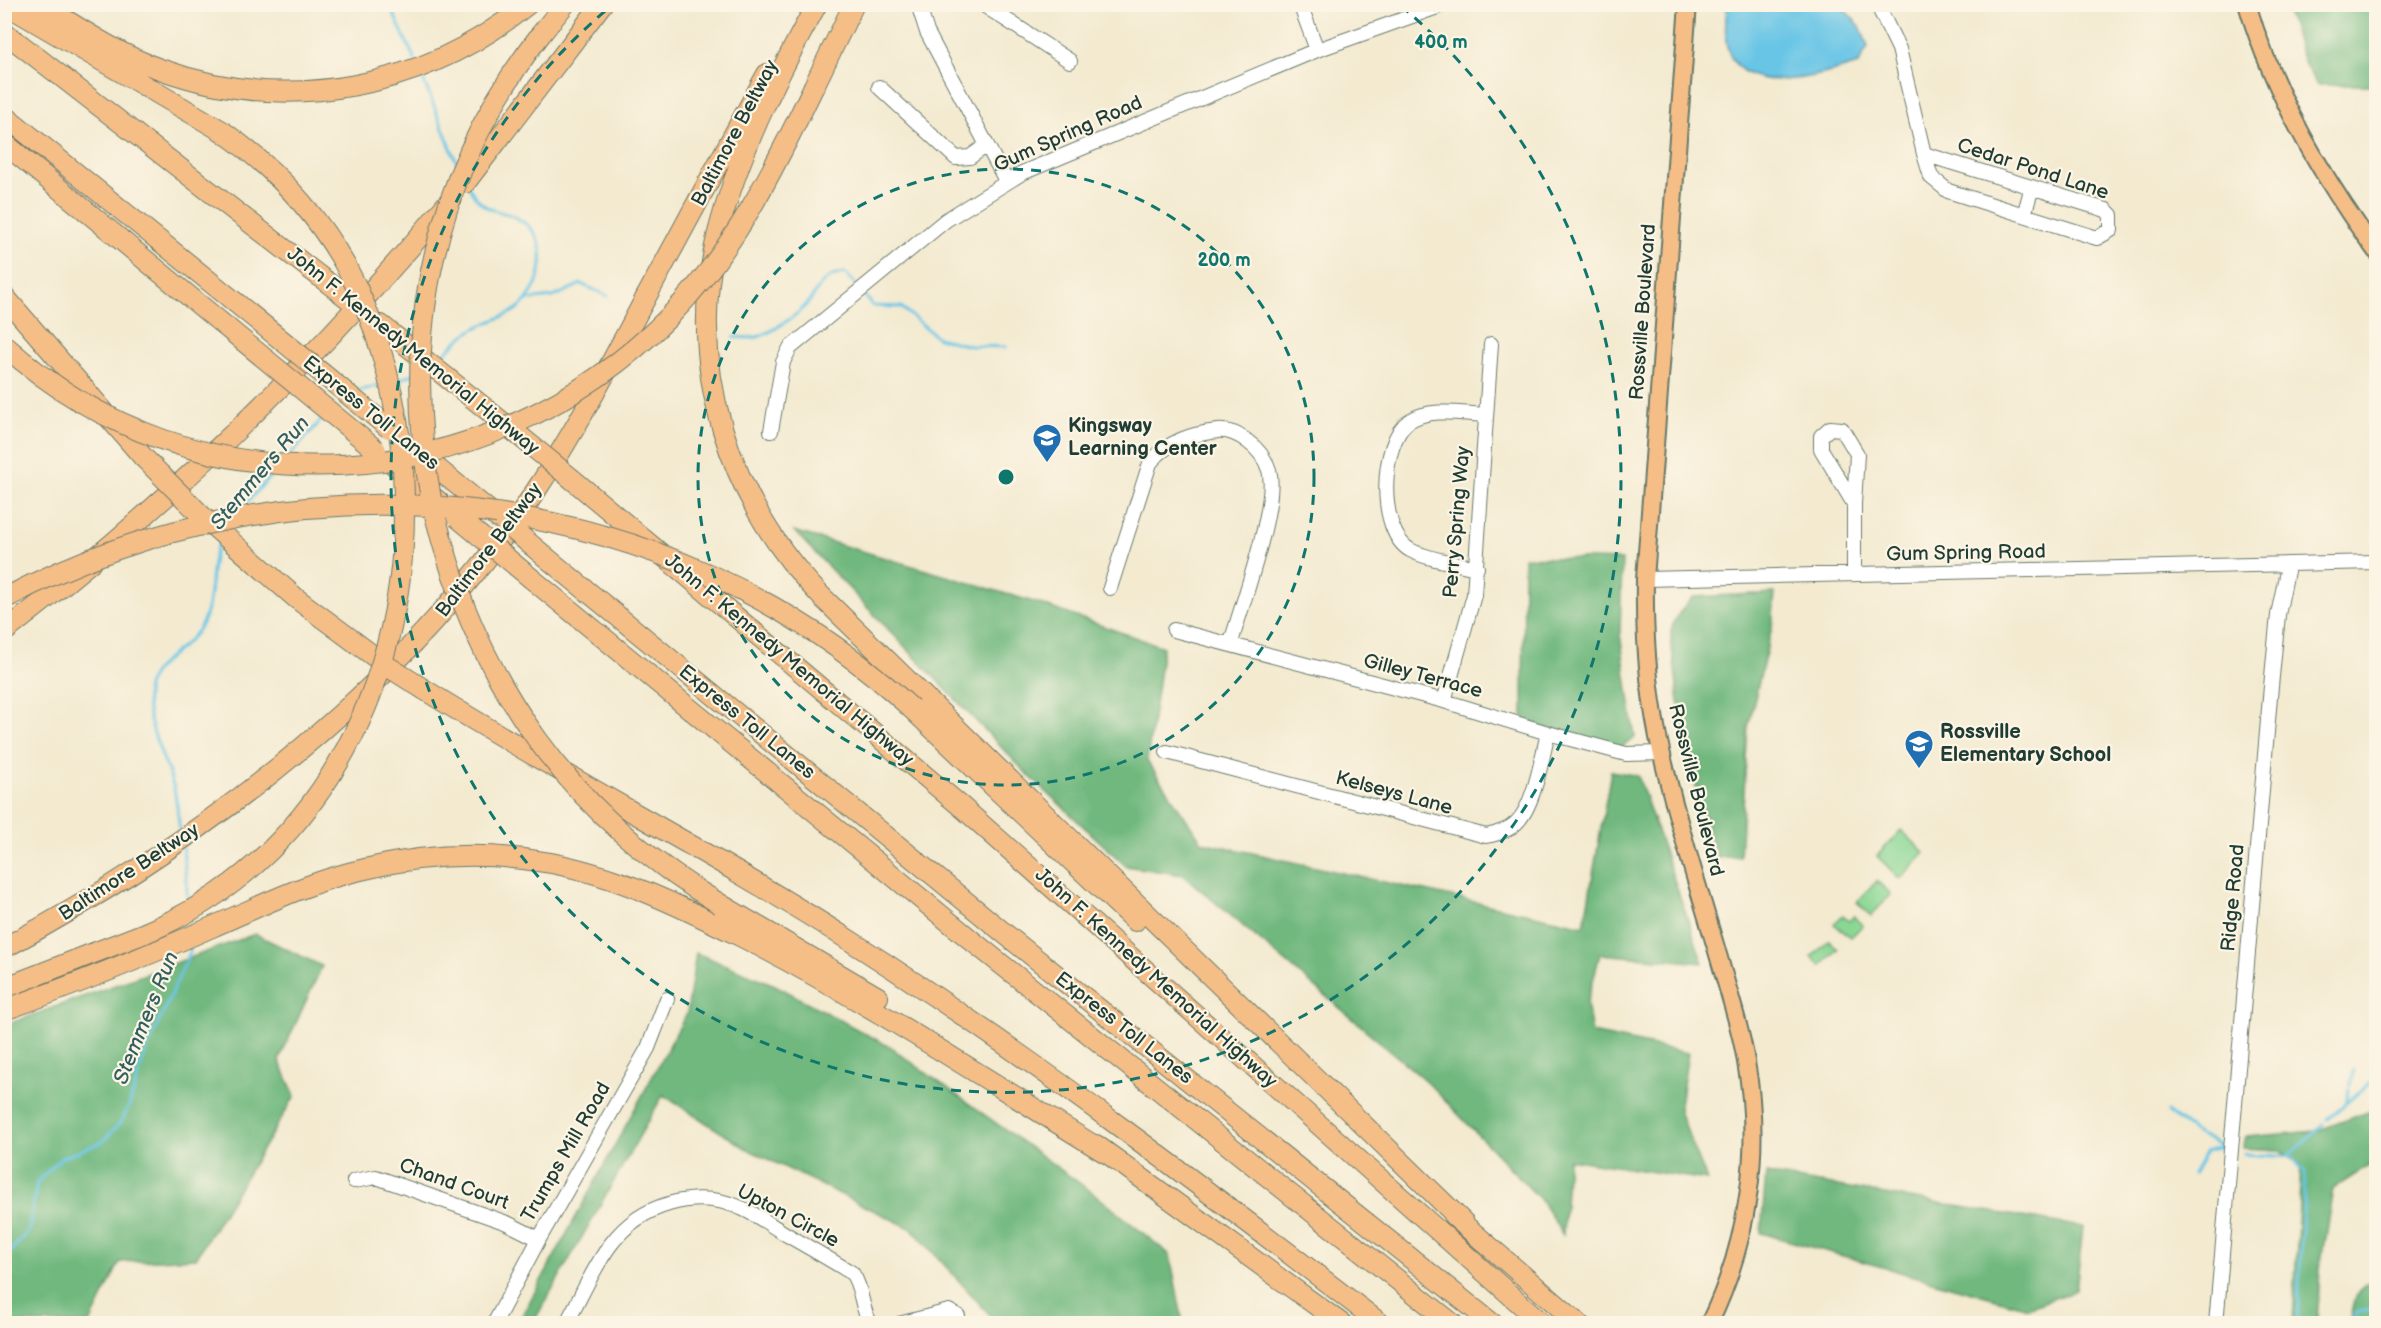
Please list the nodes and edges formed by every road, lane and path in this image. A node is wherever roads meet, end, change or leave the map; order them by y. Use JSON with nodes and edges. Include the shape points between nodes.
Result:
{"nodes":[{"id":1,"x":5,"y":4,"type":"edge"},
{"id":2,"x":40,"y":4,"type":"edge"},
{"id":3,"x":528,"y":4,"type":"edge"},
{"id":4,"x":565,"y":4,"type":"edge"},
{"id":5,"x":602,"y":4,"type":"edge"},
{"id":6,"x":806,"y":4,"type":"edge"},
{"id":7,"x":817,"y":4,"type":"edge"},
{"id":8,"x":854,"y":4,"type":"edge"},
{"id":9,"x":918,"y":4,"type":"edge"},
{"id":10,"x":982,"y":4,"type":"edge"},
{"id":11,"x":1300,"y":4,"type":"edge"},
{"id":12,"x":1446,"y":4,"type":"edge"},
{"id":13,"x":1688,"y":4,"type":"edge"},
{"id":14,"x":1877,"y":4,"type":"edge"},
{"id":15,"x":2247,"y":4,"type":"edge"},
{"id":16,"x":4,"y":32,"type":"edge"},
{"id":17,"x":1317,"y":50,"type":"junction"},
{"id":18,"x":1070,"y":61,"type":"dead end"},
{"id":19,"x":879,"y":87,"type":"dead end"},
{"id":20,"x":4,"y":115,"type":"edge"},
{"id":21,"x":4,"y":143,"type":"edge"},
{"id":22,"x":987,"y":145,"type":"junction"},
{"id":23,"x":1924,"y":154,"type":"junction"},
{"id":24,"x":1006,"y":182,"type":"junction"},
{"id":25,"x":2032,"y":187,"type":"junction"},
{"id":26,"x":2024,"y":215,"type":"junction"},
{"id":27,"x":2376,"y":251,"type":"edge"},
{"id":28,"x":4,"y":296,"type":"edge"},
{"id":29,"x":1491,"y":344,"type":"dead end"},
{"id":30,"x":4,"y":345,"type":"edge"},
{"id":31,"x":1486,"y":415,"type":"junction"},
{"id":32,"x":771,"y":431,"type":"dead end"},
{"id":33,"x":1854,"y":504,"type":"junction"},
{"id":34,"x":2376,"y":562,"type":"edge"},
{"id":35,"x":2288,"y":566,"type":"junction"},
{"id":36,"x":1477,"y":568,"type":"junction"},
{"id":37,"x":1854,"y":574,"type":"junction"},
{"id":38,"x":1645,"y":579,"type":"junction"},
{"id":39,"x":1110,"y":588,"type":"dead end"},
{"id":40,"x":4,"y":599,"type":"edge"},
{"id":41,"x":1174,"y":630,"type":"dead end"},
{"id":42,"x":4,"y":632,"type":"edge"},
{"id":43,"x":1231,"y":643,"type":"junction"},
{"id":44,"x":1444,"y":701,"type":"junction"},
{"id":45,"x":1548,"y":733,"type":"junction"},
{"id":46,"x":1167,"y":752,"type":"dead end"},
{"id":47,"x":1661,"y":753,"type":"junction"},
{"id":48,"x":4,"y":948,"type":"edge"},
{"id":49,"x":4,"y":988,"type":"edge"},
{"id":50,"x":667,"y":999,"type":"dead end"},
{"id":51,"x":4,"y":1010,"type":"edge"},
{"id":52,"x":1106,"y":1153,"type":"junction"},
{"id":53,"x":354,"y":1181,"type":"dead end"},
{"id":54,"x":1464,"y":1223,"type":"junction"},
{"id":55,"x":539,"y":1239,"type":"junction"},
{"id":56,"x":494,"y":1323,"type":"edge"},
{"id":57,"x":566,"y":1323,"type":"edge"},
{"id":58,"x":871,"y":1323,"type":"edge"},
{"id":59,"x":899,"y":1323,"type":"edge"},
{"id":60,"x":960,"y":1323,"type":"edge"},
{"id":61,"x":1342,"y":1323,"type":"edge"},
{"id":62,"x":1380,"y":1323,"type":"edge"},
{"id":63,"x":1453,"y":1323,"type":"edge"},
{"id":64,"x":1493,"y":1323,"type":"edge"},
{"id":65,"x":1543,"y":1323,"type":"edge"},
{"id":66,"x":1579,"y":1323,"type":"edge"},
{"id":67,"x":1709,"y":1323,"type":"edge"},
{"id":68,"x":2216,"y":1323,"type":"edge"}],
"edges":[{"from":1,"to":49,"type":"highway","bridge":true,"via":[[222,131],[270,170],[312,214],[345,263],[366,304],[383,355],[397,415],[403,475],[403,547],[396,601],[380,667],[356,730],[326,787],[293,828],[243,875],[189,913]]},
{"from":2,"to":3,"type":"highway","via":[[125,54],[159,69],[214,85],[305,92],[387,80],[450,56]]},
{"from":4,"to":52,"type":"highway","bridge":true,"via":[[503,87],[473,140],[456,180],[435,252],[424,310],[420,361],[422,429],[431,499],[471,624],[500,681],[548,757],[622,835],[720,904],[950,1043]]},
{"from":5,"to":42,"type":"highway","via":[[481,163],[347,319],[113,543]]},
{"from":6,"to":48,"type":"highway","name":"Baltimore Beltway","via":[[584,412],[522,511],[454,600],[346,711],[251,790],[129,875]]},
{"from":7,"to":54,"type":"highway","via":[[769,97],[742,161],[717,240],[708,291],[713,393],[732,460],[752,505],[780,548],[820,596]]},
{"from":8,"to":30,"type":"highway","bridge":true,"via":[[739,229],[706,274],[669,317],[626,355],[581,387],[516,423],[466,443],[413,457],[357,465],[292,466],[225,458],[154,437],[121,422],[57,387]]},
{"from":9,"to":22,"type":"street","via":[[927,32]]},
{"from":10,"to":18,"type":"street"},
{"from":11,"to":17,"type":"street"},
{"from":12,"to":17,"type":"street","name":"Gum Spring Road"},
{"from":13,"to":38,"type":"main road","name":"Rossville Boulevard"},
{"from":14,"to":23,"type":"street","name":"Cedar Pond Lane","via":[[1899,49]]},
{"from":15,"to":27,"type":"main road","via":[[2299,132]]},
{"from":16,"to":65,"type":"highway","name":"John F. Kennedy Memorial Highway","bridge":true,"via":[[299,260],[572,479],[963,808]]},
{"from":17,"to":24,"type":"street","name":"Gum Spring Road","via":[[1058,156]]},
{"from":19,"to":22,"type":"street","via":[[956,158],[970,157]]},
{"from":20,"to":64,"type":"highway","name":"Express Toll Lanes","bridge":true,"via":[[1032,955]]},
{"from":21,"to":63,"type":"highway","name":"Express Toll Lanes","bridge":true,"via":[[976,944]]},
{"from":22,"to":24,"type":"street"},
{"from":23,"to":25,"type":"street","name":"Cedar Pond Lane"},
{"from":23,"to":26,"type":"street","name":"Cedar Pond Lane","via":[[1931,177],[1941,188]]},
{"from":24,"to":32,"type":"street","name":"Gum Spring Road","via":[[946,220],[790,348],[783,363]]},
{"from":25,"to":26,"type":"street"},
{"from":25,"to":26,"type":"street","name":"Cedar Pond Lane","via":[[2106,210],[2111,215],[2111,230],[2097,238]]},
{"from":28,"to":62,"type":"highway","bridge":true,"via":[[143,457],[225,537],[366,651],[578,781],[797,907],[979,1027]]},
{"from":29,"to":31,"type":"street","name":"Perry Spring Way"},
{"from":31,"to":36,"type":"street","name":"Perry Spring Way"},
{"from":31,"to":36,"type":"street","via":[[1433,413],[1409,421],[1390,450],[1388,517],[1400,541],[1424,554]]},
{"from":33,"to":33,"type":"street","via":[[1857,454],[1842,429],[1830,428],[1821,436],[1821,449]]},
{"from":33,"to":37,"type":"street"},
{"from":34,"to":35,"type":"street"},
{"from":35,"to":37,"type":"street","name":"Gum Spring Road"},
{"from":35,"to":68,"type":"street","name":"Ridge Road","via":[[2278,615],[2270,697]]},
{"from":36,"to":44,"type":"street","name":"Perry Spring Way","via":[[1474,595]]},
{"from":37,"to":38,"type":"street","name":"Gum Spring Road"},
{"from":38,"to":47,"type":"main road","name":"Rossville Boulevard","via":[[1648,672]]},
{"from":39,"to":43,"type":"street","via":[[1150,463],[1160,451],[1171,442],[1208,432],[1223,430],[1240,436],[1263,456],[1271,486]]},
{"from":40,"to":54,"type":"highway","bridge":true,"via":[[124,547],[225,519],[338,504],[468,509],[586,531],[647,550],[717,579],[816,634],[864,667],[1400,1168]]},
{"from":41,"to":43,"type":"street","name":"Gilley Terrace"},
{"from":43,"to":44,"type":"street","name":"Gilley Terrace"},
{"from":44,"to":45,"type":"street","name":"Gilley Terrace"},
{"from":45,"to":46,"type":"street","name":"Kelseys Lane","via":[[1526,811],[1502,832],[1486,836]]},
{"from":45,"to":47,"type":"street","name":"Gilley Terrace","via":[[1626,754]]},
{"from":47,"to":67,"type":"main road","name":"Rossville Boulevard","via":[[1738,1027],[1749,1083],[1751,1156],[1745,1213],[1732,1265]]},
{"from":50,"to":55,"type":"street","name":"Trumps Mill Road","via":[[648,1048]]},
{"from":51,"to":52,"type":"highway","via":[[321,880],[409,860],[507,858],[590,873],[648,892],[790,963],[920,1036]]},
{"from":52,"to":61,"type":"highway"},
{"from":53,"to":55,"type":"street","name":"Chand Court","via":[[376,1177],[507,1223]]},
{"from":54,"to":66,"type":"highway"},
{"from":55,"to":56,"type":"street","name":"Trumps Mill Road"},
{"from":57,"to":58,"type":"street","name":"Upton Circle","via":[[622,1231],[656,1208],[700,1199],[743,1209],[852,1273]]},
{"from":59,"to":60,"type":"street","via":[[949,1311],[958,1316]]}]}
